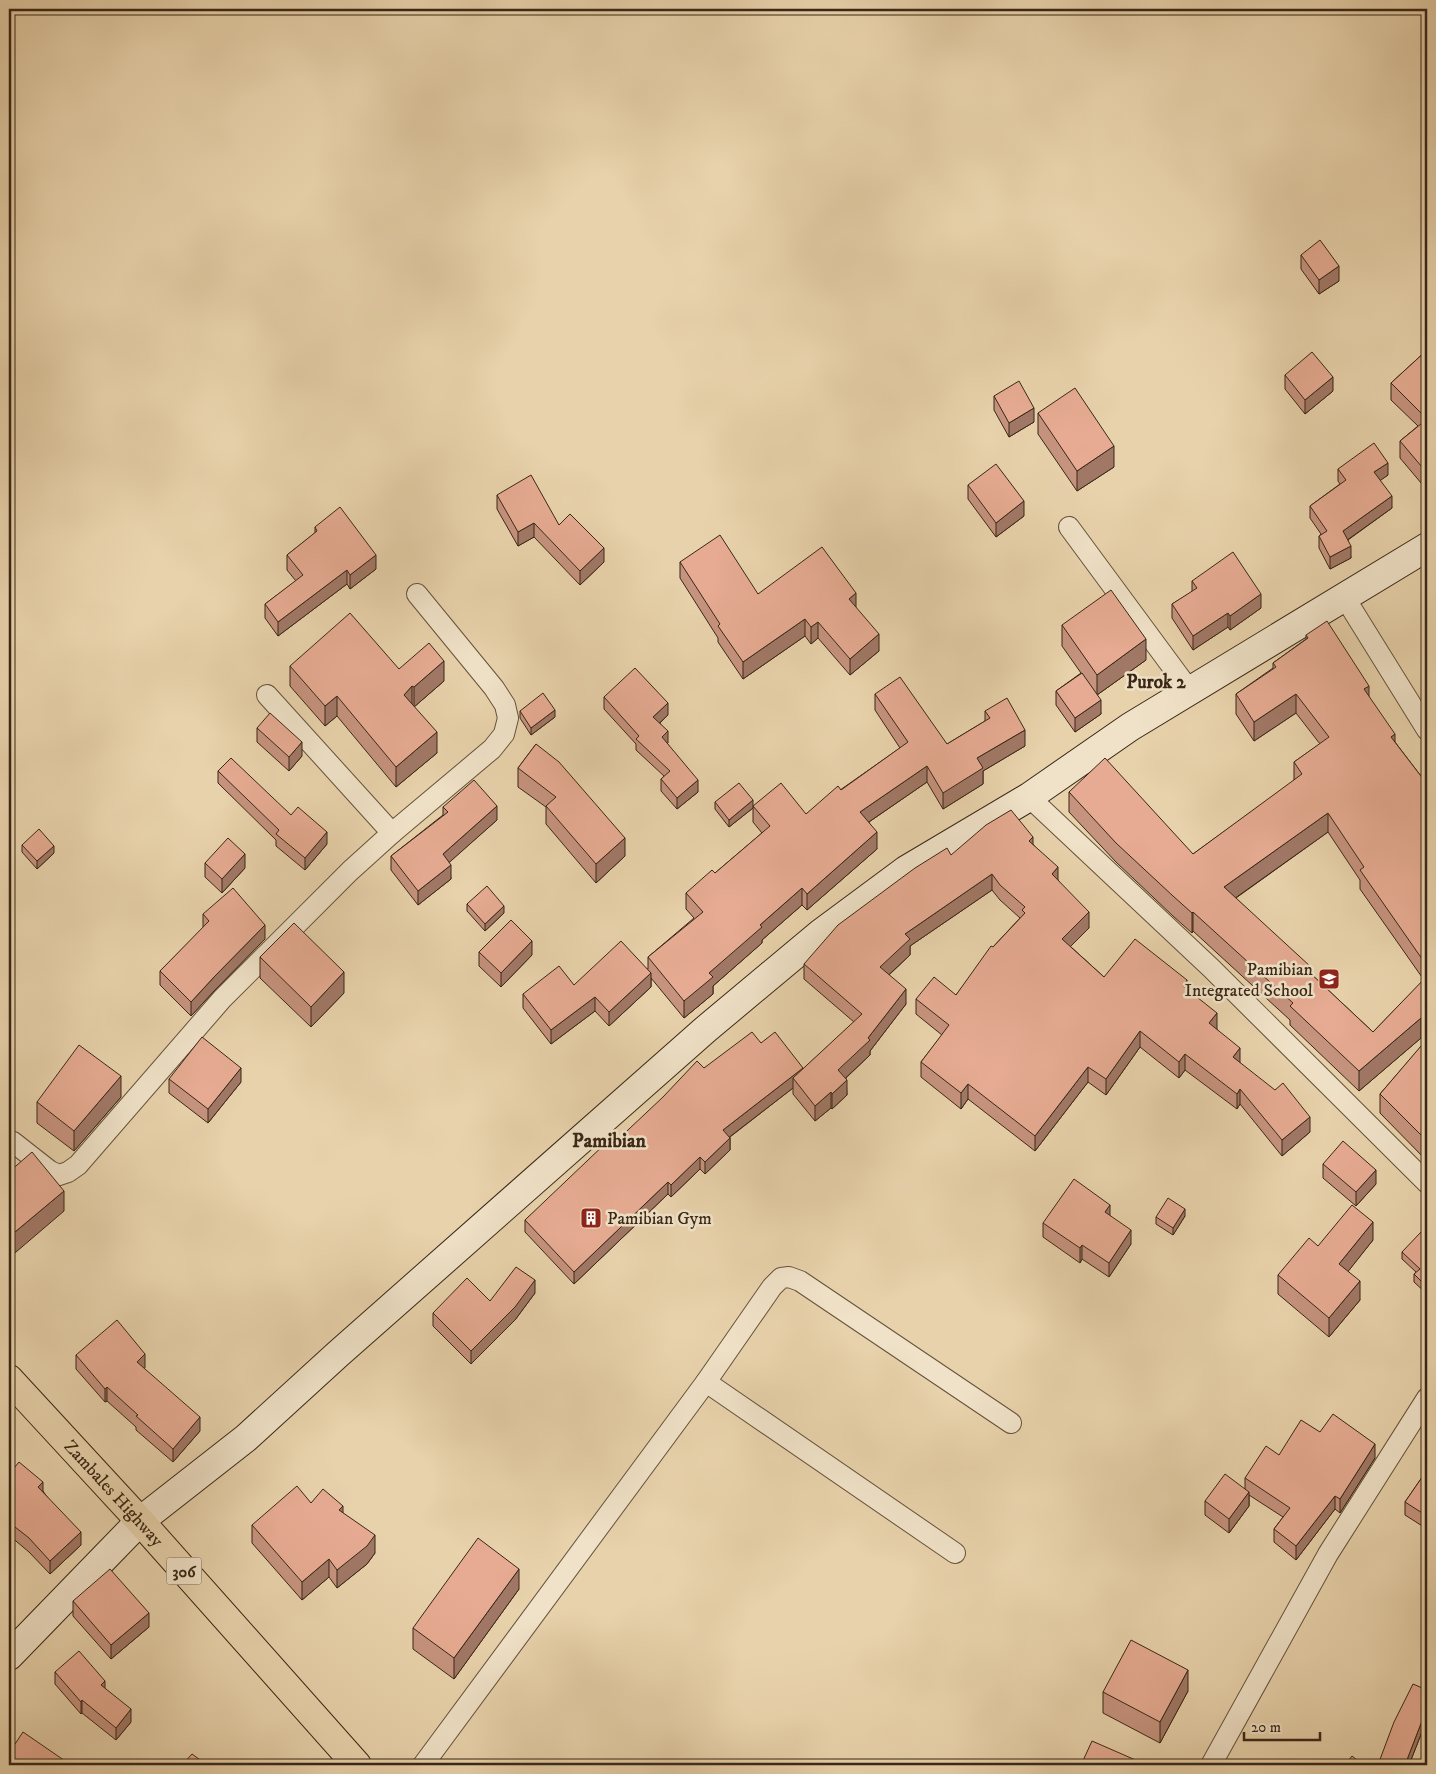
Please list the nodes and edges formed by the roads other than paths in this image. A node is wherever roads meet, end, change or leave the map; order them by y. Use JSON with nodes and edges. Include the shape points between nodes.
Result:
{"nodes":[{"id":1,"x":1069,"y":527,"type":"dead end"},
{"id":2,"x":1427,"y":547,"type":"edge"},
{"id":3,"x":417,"y":594,"type":"dead end"},
{"id":4,"x":1345,"y":598,"type":"junction"},
{"id":5,"x":1190,"y":691,"type":"junction"},
{"id":6,"x":267,"y":695,"type":"dead end"},
{"id":7,"x":1427,"y":730,"type":"edge"},
{"id":8,"x":1029,"y":797,"type":"junction"},
{"id":9,"x":392,"y":833,"type":"junction"},
{"id":10,"x":9,"y":1141,"type":"edge"},
{"id":11,"x":1427,"y":1183,"type":"edge"},
{"id":12,"x":9,"y":1379,"type":"edge"},
{"id":13,"x":706,"y":1382,"type":"junction"},
{"id":14,"x":1427,"y":1398,"type":"edge"},
{"id":15,"x":1011,"y":1423,"type":"dead end"},
{"id":16,"x":140,"y":1521,"type":"junction"},
{"id":17,"x":954,"y":1553,"type":"dead end"},
{"id":18,"x":9,"y":1656,"type":"edge"},
{"id":19,"x":358,"y":1765,"type":"edge"},
{"id":20,"x":422,"y":1765,"type":"edge"},
{"id":21,"x":1211,"y":1765,"type":"edge"}],
"edges":[{"from":1,"to":5,"type":"street"},
{"from":2,"to":4,"type":"street"},
{"from":3,"to":9,"type":"street","via":[[494,688],[505,705],[508,718],[504,734],[492,749]]},
{"from":4,"to":5,"type":"street"},
{"from":4,"to":7,"type":"street"},
{"from":5,"to":8,"type":"street","via":[[1130,727]]},
{"from":6,"to":9,"type":"street"},
{"from":8,"to":11,"type":"street","via":[[1211,968]]},
{"from":8,"to":16,"type":"street","via":[[906,870],[821,933],[706,1029],[246,1438]]},
{"from":9,"to":10,"type":"street","via":[[222,1000],[78,1165],[59,1175]]},
{"from":12,"to":16,"type":"main road","name":"Zambales Highway","number":"306"},
{"from":13,"to":15,"type":"street","via":[[772,1287],[781,1278],[789,1277],[800,1281]]},
{"from":13,"to":17,"type":"street"},
{"from":13,"to":20,"type":"street"},
{"from":14,"to":21,"type":"street","via":[[1328,1554]]},
{"from":16,"to":18,"type":"street"},
{"from":16,"to":19,"type":"main road","name":"Zambales Highway","number":"306"}]}
